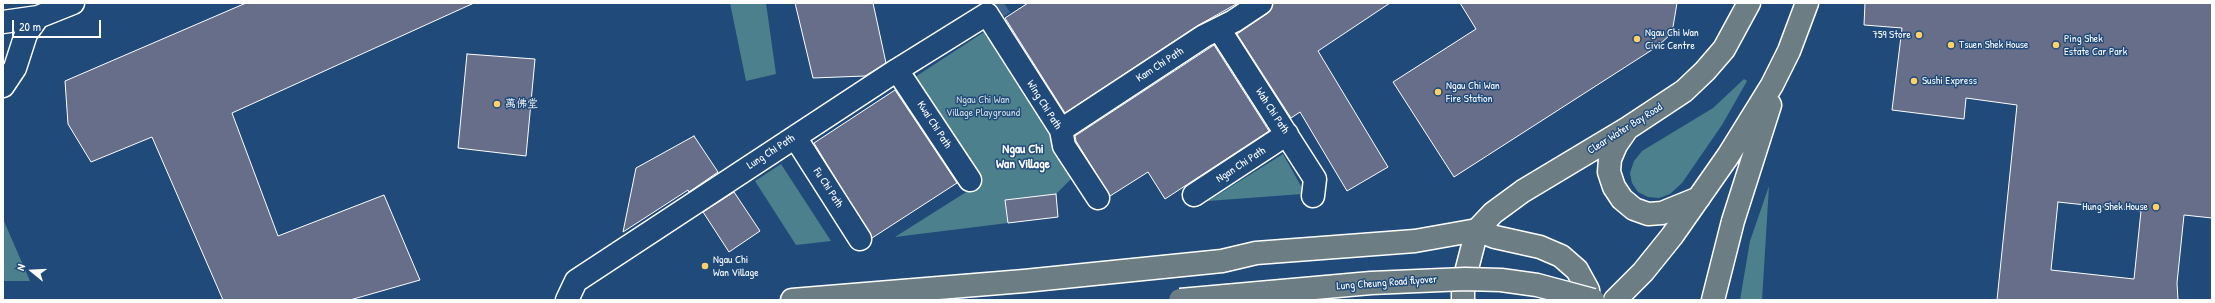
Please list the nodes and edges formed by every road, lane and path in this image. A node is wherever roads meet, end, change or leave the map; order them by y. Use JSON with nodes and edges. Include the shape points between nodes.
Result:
{"nodes":[{"id":1,"x":74,"y":3,"type":"edge"},
{"id":2,"x":1261,"y":3,"type":"edge"},
{"id":3,"x":1749,"y":3,"type":"edge"},
{"id":4,"x":1807,"y":3,"type":"edge"},
{"id":5,"x":987,"y":14,"type":"joint"},
{"id":6,"x":38,"y":17,"type":"junction"},
{"id":7,"x":3,"y":22,"type":"edge"},
{"id":8,"x":1219,"y":29,"type":"junction"},
{"id":9,"x":1788,"y":51,"type":"junction"},
{"id":10,"x":897,"y":70,"type":"junction"},
{"id":11,"x":3,"y":86,"type":"edge"},
{"id":12,"x":1628,"y":128,"type":"junction"},
{"id":13,"x":1061,"y":130,"type":"junction"},
{"id":14,"x":1287,"y":134,"type":"junction"},
{"id":15,"x":795,"y":136,"type":"junction"},
{"id":16,"x":970,"y":180,"type":"dead end"},
{"id":17,"x":1194,"y":195,"type":"dead end"},
{"id":18,"x":1313,"y":196,"type":"dead end"},
{"id":19,"x":1700,"y":197,"type":"junction"},
{"id":20,"x":1098,"y":198,"type":"dead end"},
{"id":21,"x":1477,"y":230,"type":"junction"},
{"id":22,"x":860,"y":239,"type":"dead end"},
{"id":23,"x":1720,"y":269,"type":"junction"},
{"id":24,"x":567,"y":300,"type":"edge"},
{"id":25,"x":792,"y":300,"type":"edge"},
{"id":26,"x":1180,"y":300,"type":"edge"},
{"id":27,"x":1463,"y":300,"type":"edge"},
{"id":28,"x":1589,"y":300,"type":"edge"},
{"id":29,"x":1593,"y":300,"type":"edge"},
{"id":30,"x":1615,"y":300,"type":"edge"},
{"id":31,"x":1713,"y":300,"type":"edge"},
{"id":32,"x":1721,"y":300,"type":"edge"}],
"edges":[{"from":1,"to":6,"type":"street"},
{"from":2,"to":8,"type":"street","name":"Kam Chi Path"},
{"from":3,"to":12,"type":"main road","name":"Clear Water Bay Road","via":[[1724,49],[1706,71],[1684,90]]},
{"from":4,"to":9,"type":"main road"},
{"from":5,"to":10,"type":"street","name":"Lung Chi Path"},
{"from":5,"to":13,"type":"street","name":"Wing Chi Path"},
{"from":6,"to":7,"type":"street"},
{"from":6,"to":11,"type":"street","via":[[26,34],[15,68]]},
{"from":8,"to":13,"type":"street","name":"Kam Chi Path","via":[[1204,36]]},
{"from":8,"to":14,"type":"street","name":"Wah Chi Path"},
{"from":9,"to":19,"type":"main road","via":[[1772,85]]},
{"from":9,"to":23,"type":"main road","via":[[1750,164]]},
{"from":10,"to":15,"type":"street","name":"Lung Chi Path"},
{"from":10,"to":16,"type":"street","name":"Kwai Chi Path"},
{"from":12,"to":19,"type":"main road","via":[[1616,145],[1610,166],[1614,187],[1622,200],[1634,209],[1648,214],[1662,214]]},
{"from":12,"to":21,"type":"main road","name":"Clear Water Bay Road","via":[[1510,199]]},
{"from":13,"to":20,"type":"street","name":"Wing Chi Path","via":[[1064,146]]},
{"from":14,"to":17,"type":"street","name":"Ngan Chi Path"},
{"from":14,"to":18,"type":"street","name":"Wah Chi Path","via":[[1315,179]]},
{"from":15,"to":22,"type":"street","name":"Fu Chi Path"},
{"from":15,"to":24,"type":"street","name":"Lung Chi Path","via":[[576,281]]},
{"from":19,"to":30,"type":"main road","via":[[1648,266]]},
{"from":21,"to":25,"type":"main road","via":[[1415,241],[1256,253],[1222,261],[1024,281]]},
{"from":21,"to":27,"type":"main road","via":[[1463,284]]},
{"from":21,"to":28,"type":"main road","via":[[1495,237],[1540,247],[1561,256],[1577,270],[1588,290]]},
{"from":23,"to":31,"type":"main road"},
{"from":23,"to":32,"type":"main road"},
{"from":26,"to":29,"type":"main road","name":"Lung Cheung Road flyover","bridge":true,"via":[[1371,283],[1464,279],[1502,280],[1537,285]]}]}
